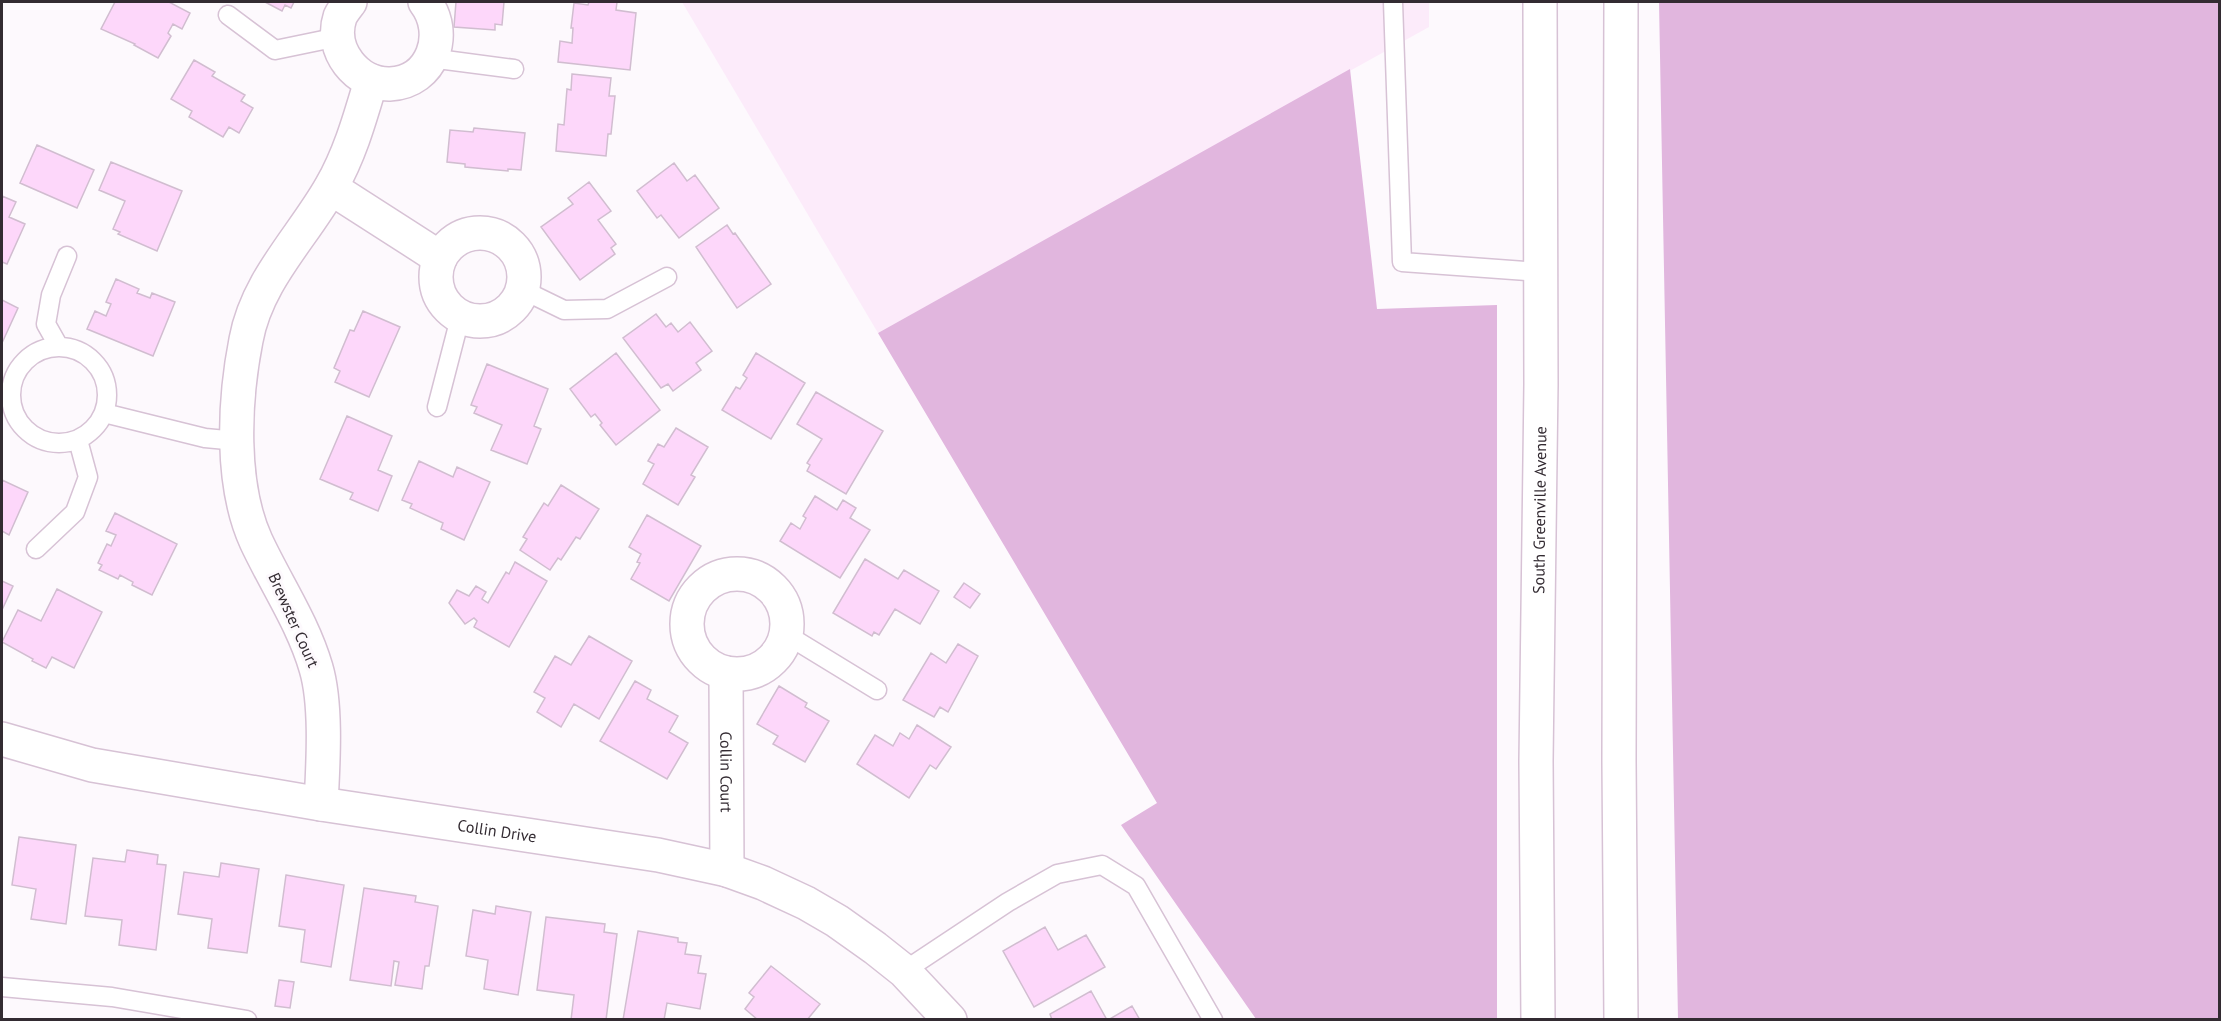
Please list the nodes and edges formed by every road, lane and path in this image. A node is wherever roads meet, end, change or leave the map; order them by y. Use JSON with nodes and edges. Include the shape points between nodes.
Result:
{"nodes":[{"id":1,"x":350,"y":2,"type":"edge"},
{"id":2,"x":425,"y":2,"type":"edge"},
{"id":3,"x":1393,"y":2,"type":"edge"},
{"id":4,"x":1540,"y":2,"type":"edge"},
{"id":5,"x":1621,"y":2,"type":"edge"},
{"id":6,"x":228,"y":15,"type":"dead end"},
{"id":7,"x":338,"y":37,"type":"junction"},
{"id":8,"x":430,"y":58,"type":"junction"},
{"id":9,"x":514,"y":69,"type":"dead end"},
{"id":10,"x":371,"y":81,"type":"junction"},
{"id":11,"x":331,"y":188,"type":"junction"},
{"id":12,"x":67,"y":256,"type":"dead end"},
{"id":13,"x":440,"y":258,"type":"junction"},
{"id":14,"x":1540,"y":272,"type":"junction"},
{"id":15,"x":667,"y":277,"type":"dead end"},
{"id":16,"x":523,"y":290,"type":"junction"},
{"id":17,"x":460,"y":318,"type":"junction"},
{"id":18,"x":59,"y":347,"type":"junction"},
{"id":19,"x":437,"y":407,"type":"dead end"},
{"id":20,"x":104,"y":413,"type":"junction"},
{"id":21,"x":78,"y":440,"type":"junction"},
{"id":22,"x":237,"y":441,"type":"junction"},
{"id":23,"x":36,"y":549,"type":"dead end"},
{"id":24,"x":786,"y":635,"type":"junction"},
{"id":25,"x":726,"y":673,"type":"junction"},
{"id":26,"x":877,"y":690,"type":"dead end"},
{"id":27,"x":2,"y":739,"type":"edge"},
{"id":28,"x":321,"y":804,"type":"junction"},
{"id":29,"x":727,"y":870,"type":"junction"},
{"id":30,"x":904,"y":971,"type":"junction"},
{"id":31,"x":2,"y":987,"type":"edge"},
{"id":32,"x":247,"y":1020,"type":"edge"},
{"id":33,"x":950,"y":1020,"type":"edge"},
{"id":34,"x":1213,"y":1020,"type":"edge"},
{"id":35,"x":1538,"y":1020,"type":"edge"},
{"id":36,"x":1621,"y":1020,"type":"edge"}],
"edges":[{"from":1,"to":7,"type":"street","via":[[340,18]]},
{"from":2,"to":8,"type":"street","via":[[433,11],[438,30]]},
{"from":3,"to":14,"type":"lane","via":[[1402,262]]},
{"from":4,"to":14,"type":"street","name":"South Greenville Avenue"},
{"from":5,"to":36,"type":"street"},
{"from":6,"to":7,"type":"lane","via":[[275,50]]},
{"from":7,"to":10,"type":"street","via":[[343,56],[354,71]]},
{"from":8,"to":9,"type":"lane"},
{"from":8,"to":10,"type":"street","via":[[410,78],[391,84]]},
{"from":10,"to":11,"type":"street","name":"Brewster Court","via":[[351,149]]},
{"from":11,"to":13,"type":"street"},
{"from":11,"to":22,"type":"street","name":"Brewster Court","via":[[274,271],[253,312],[244,351]]},
{"from":12,"to":18,"type":"lane","via":[[51,296],[46,324]]},
{"from":13,"to":16,"type":"street","via":[[451,243],[466,235],[484,232],[501,237],[515,248],[523,263]]},
{"from":13,"to":17,"type":"street","via":[[436,274],[438,292],[446,307]]},
{"from":14,"to":35,"type":"street","name":"South Greenville Avenue"},
{"from":15,"to":16,"type":"lane","via":[[607,309],[564,310]]},
{"from":16,"to":17,"type":"street","via":[[510,311],[495,320],[477,322]]},
{"from":17,"to":19,"type":"lane"},
{"from":18,"to":20,"type":"lane","via":[[78,351],[94,361],[104,376],[108,395]]},
{"from":18,"to":21,"type":"lane","via":[[40,351],[25,362],[15,377],[11,396],[15,414],[26,430],[41,440]]},
{"from":20,"to":21,"type":"lane","via":[[94,429]]},
{"from":20,"to":22,"type":"lane","via":[[205,438]]},
{"from":21,"to":23,"type":"lane","via":[[88,477],[75,512]]},
{"from":22,"to":28,"type":"street","name":"Brewster Court","via":[[245,508],[256,540],[289,602],[317,669],[323,764]]},
{"from":24,"to":25,"type":"street","via":[[778,653],[764,667],[746,673]]},
{"from":24,"to":25,"type":"street","via":[[787,615],[780,597],[767,583],[749,575],[729,574],[711,581],[697,595],[688,613],[688,633],[695,651],[708,665]]},
{"from":24,"to":26,"type":"lane"},
{"from":25,"to":29,"type":"street","name":"Collin Court"},
{"from":27,"to":28,"type":"street","name":"Collin Drive","via":[[92,765]]},
{"from":28,"to":29,"type":"street","name":"Collin Drive","via":[[658,855]]},
{"from":29,"to":30,"type":"street","name":"Collin Drive","via":[[806,903]]},
{"from":30,"to":33,"type":"street","name":"Collin Drive"},
{"from":30,"to":34,"type":"lane","via":[[1057,874],[1102,865],[1136,886]]},
{"from":31,"to":32,"type":"lane","via":[[112,997]]}]}
